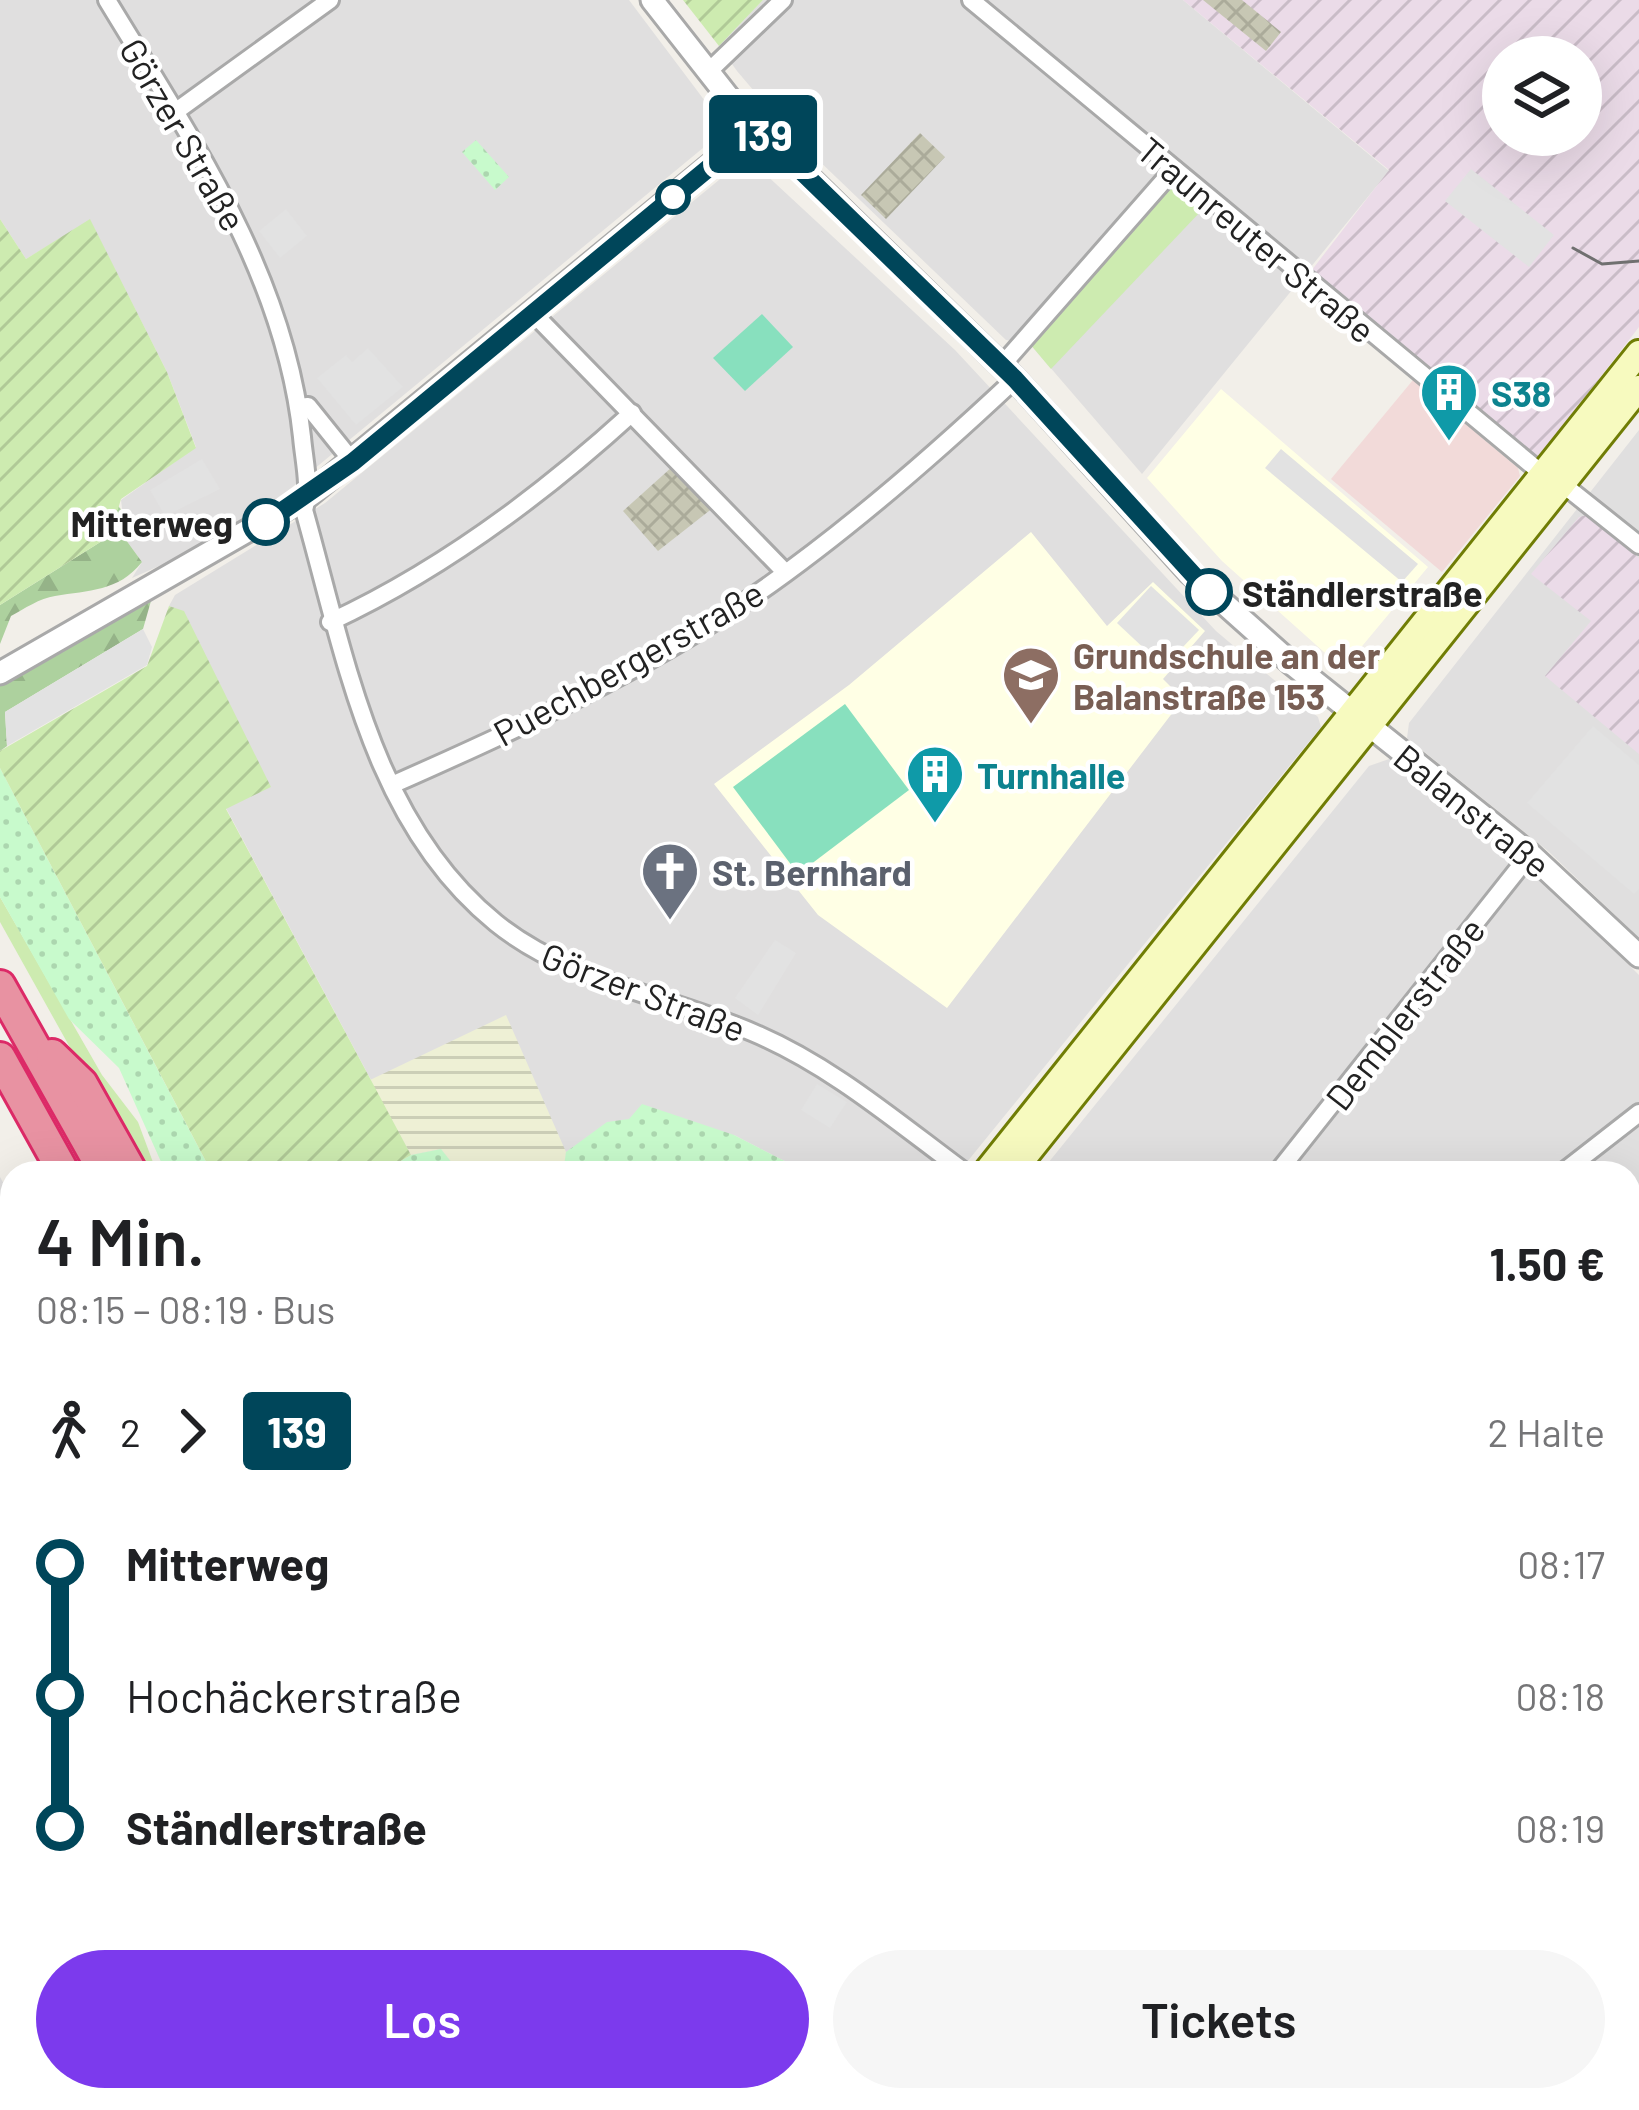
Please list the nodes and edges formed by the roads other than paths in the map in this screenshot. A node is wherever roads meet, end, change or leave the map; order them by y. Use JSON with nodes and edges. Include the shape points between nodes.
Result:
{"nodes":[{"id":1,"x":107,"y":0,"type":"edge"},
{"id":2,"x":331,"y":0,"type":"edge"},
{"id":3,"x":652,"y":0,"type":"edge"},
{"id":4,"x":783,"y":0,"type":"edge"},
{"id":5,"x":970,"y":0,"type":"edge"},
{"id":6,"x":708,"y":73,"type":"junction"},
{"id":7,"x":176,"y":112,"type":"junction"},
{"id":8,"x":757,"y":128,"type":"junction"},
{"id":9,"x":1174,"y":169,"type":"junction"},
{"id":10,"x":533,"y":313,"type":"junction"},
{"id":11,"x":1639,"y":353,"type":"edge"},
{"id":12,"x":1008,"y":372,"type":"junction"},
{"id":13,"x":1639,"y":388,"type":"edge"},
{"id":14,"x":299,"y":407,"type":"junction"},
{"id":15,"x":632,"y":413,"type":"junction"},
{"id":16,"x":353,"y":462,"type":"junction"},
{"id":17,"x":1555,"y":481,"type":"junction"},
{"id":18,"x":308,"y":496,"type":"junction"},
{"id":19,"x":1639,"y":545,"type":"edge"},
{"id":20,"x":785,"y":572,"type":"junction"},
{"id":21,"x":330,"y":622,"type":"junction"},
{"id":22,"x":0,"y":674,"type":"edge"},
{"id":23,"x":1362,"y":720,"type":"junction"},
{"id":24,"x":394,"y":784,"type":"junction"},
{"id":25,"x":1530,"y":854,"type":"junction"},
{"id":26,"x":1639,"y":956,"type":"edge"},
{"id":27,"x":0,"y":986,"type":"edge"},
{"id":28,"x":24,"y":1028,"type":"junction"},
{"id":29,"x":0,"y":1058,"type":"edge"},
{"id":30,"x":21,"y":1092,"type":"junction"},
{"id":31,"x":1639,"y":1113,"type":"edge"},
{"id":32,"x":35,"y":1161,"type":"edge"},
{"id":33,"x":58,"y":1161,"type":"edge"},
{"id":34,"x":98,"y":1161,"type":"edge"},
{"id":35,"x":125,"y":1161,"type":"edge"},
{"id":36,"x":950,"y":1161,"type":"edge"},
{"id":37,"x":995,"y":1161,"type":"edge"},
{"id":38,"x":1021,"y":1161,"type":"edge"},
{"id":39,"x":1287,"y":1161,"type":"edge"},
{"id":40,"x":1577,"y":1161,"type":"edge"}],
"edges":[{"from":1,"to":7,"type":"street","name":"Görzer Straße"},
{"from":2,"to":7,"type":"street"},
{"from":3,"to":6,"type":"street","name":"Balanstraße"},
{"from":4,"to":6,"type":"street"},
{"from":5,"to":9,"type":"street","name":"Traunreuter Straße"},
{"from":6,"to":8,"type":"street","name":"Balanstraße"},
{"from":7,"to":14,"type":"street","name":"Görzer Straße","via":[[277,310]]},
{"from":8,"to":10,"type":"street"},
{"from":8,"to":12,"type":"street","name":"Balanstraße"},
{"from":9,"to":12,"type":"street","name":"Puechbergerstraße"},
{"from":9,"to":17,"type":"street","name":"Traunreuter Straße"},
{"from":10,"to":15,"type":"street"},
{"from":10,"to":16,"type":"street"},
{"from":11,"to":17,"type":"main road"},
{"from":12,"to":20,"type":"street","name":"Puechbergerstraße"},
{"from":12,"to":23,"type":"street","name":"Balanstraße","via":[[1190,573]]},
{"from":13,"to":17,"type":"main road"},
{"from":14,"to":16,"type":"street","via":[[308,406]]},
{"from":14,"to":18,"type":"street","name":"Görzer Straße"},
{"from":15,"to":20,"type":"street"},
{"from":15,"to":21,"type":"street","via":[[525,505]]},
{"from":16,"to":18,"type":"street"},
{"from":17,"to":19,"type":"street","name":"Traunreuter Straße"},
{"from":17,"to":23,"type":"main road"},
{"from":18,"to":21,"type":"street","name":"Görzer Straße","via":[[304,510]]},
{"from":18,"to":22,"type":"street"},
{"from":20,"to":24,"type":"street","name":"Puechbergerstraße","via":[[620,675]]},
{"from":21,"to":24,"type":"street","name":"Görzer Straße"},
{"from":23,"to":25,"type":"street","name":"Balanstraße"},
{"from":23,"to":37,"type":"main road"},
{"from":23,"to":38,"type":"main road"},
{"from":24,"to":36,"type":"street","name":"Görzer Straße","via":[[452,878],[518,939],[558,963],[759,1034],[844,1083]]},
{"from":25,"to":26,"type":"street","name":"Balanstraße"},
{"from":25,"to":39,"type":"street","name":"Demblerstraße"},
{"from":27,"to":28,"type":"highway"},
{"from":28,"to":34,"type":"highway"},
{"from":28,"to":35,"type":"highway","via":[[82,1084]]},
{"from":29,"to":30,"type":"highway"},
{"from":30,"to":32,"type":"highway","via":[[18,1124]]},
{"from":30,"to":33,"type":"highway"},
{"from":31,"to":40,"type":"street"}]}
